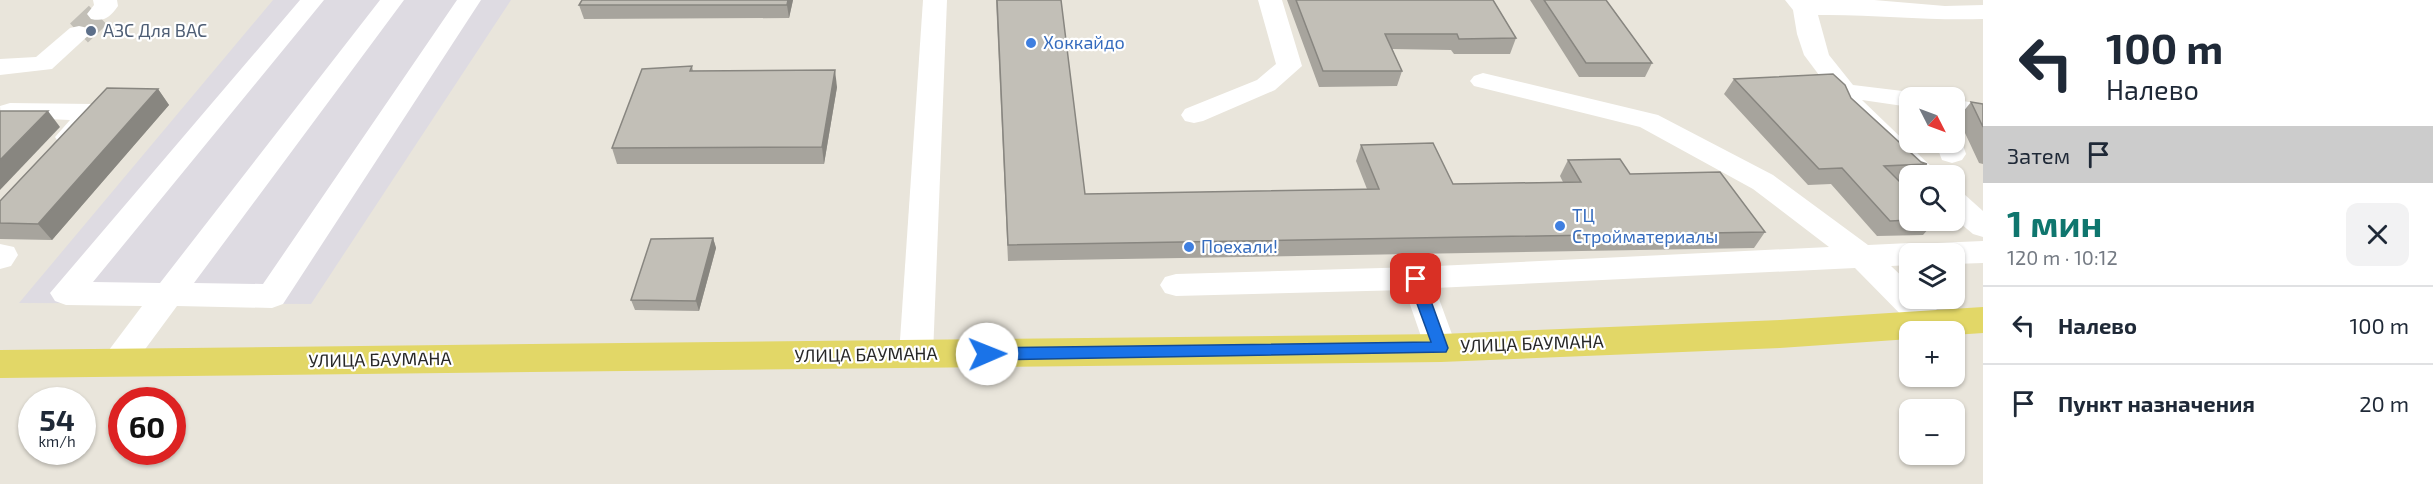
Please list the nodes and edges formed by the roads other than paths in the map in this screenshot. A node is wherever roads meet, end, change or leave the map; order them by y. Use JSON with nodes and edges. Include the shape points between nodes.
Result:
{"nodes":[{"id":1,"x":312,"y":0,"type":"edge"},
{"id":2,"x":392,"y":0,"type":"edge"},
{"id":3,"x":469,"y":0,"type":"edge"},
{"id":4,"x":935,"y":0,"type":"edge"},
{"id":5,"x":1270,"y":0,"type":"edge"},
{"id":6,"x":1871,"y":3,"type":"edge"},
{"id":7,"x":1801,"y":4,"type":"edge"},
{"id":8,"x":1983,"y":12,"type":"edge"},
{"id":9,"x":79,"y":33,"type":"tunnel mouth"},
{"id":10,"x":0,"y":68,"type":"edge"},
{"id":11,"x":1483,"y":81,"type":"dead end"},
{"id":12,"x":1846,"y":93,"type":"junction"},
{"id":13,"x":1899,"y":97,"type":"edge"},
{"id":14,"x":1965,"y":109,"type":"edge"},
{"id":15,"x":10,"y":111,"type":"edge"},
{"id":16,"x":1983,"y":113,"type":"edge"},
{"id":17,"x":1194,"y":115,"type":"dead end"},
{"id":18,"x":54,"y":153,"type":"edge"},
{"id":19,"x":1915,"y":165,"type":"edge"},
{"id":20,"x":1965,"y":211,"type":"edge"},
{"id":21,"x":1983,"y":227,"type":"edge"},
{"id":22,"x":1983,"y":252,"type":"edge"},
{"id":23,"x":1965,"y":253,"type":"edge"},
{"id":24,"x":1899,"y":254,"type":"edge"},
{"id":25,"x":1862,"y":256,"type":"junction"},
{"id":26,"x":1416,"y":279,"type":"junction"},
{"id":27,"x":1176,"y":285,"type":"dead end"},
{"id":28,"x":167,"y":294,"type":"junction"},
{"id":29,"x":1983,"y":320,"type":"edge"},
{"id":30,"x":1928,"y":321,"type":"edge"},
{"id":31,"x":1965,"y":321,"type":"edge"},
{"id":32,"x":1899,"y":326,"type":"edge"},
{"id":33,"x":1441,"y":348,"type":"junction"},
{"id":34,"x":916,"y":355,"type":"junction"},
{"id":35,"x":117,"y":362,"type":"junction"},
{"id":36,"x":0,"y":364,"type":"edge"}],
"edges":[{"from":1,"to":28,"type":"street","via":[[66,293]]},
{"from":2,"to":28,"type":"street"},
{"from":3,"to":28,"type":"street","via":[[272,296]]},
{"from":4,"to":34,"type":"street"},
{"from":5,"to":17,"type":"street","via":[[1289,66],[1266,85]]},
{"from":6,"to":7,"type":"street"},
{"from":6,"to":8,"type":"street","via":[[1945,13]]},
{"from":7,"to":12,"type":"street","via":[[1819,62]]},
{"from":9,"to":10,"type":"street","via":[[43,64]]},
{"from":11,"to":25,"type":"street","via":[[1649,121],[1763,182]]},
{"from":12,"to":13,"type":"street"},
{"from":12,"to":19,"type":"street","via":[[1851,106]]},
{"from":14,"to":16,"type":"street"},
{"from":15,"to":18,"type":"street","via":[[93,112]]},
{"from":20,"to":21,"type":"street"},
{"from":22,"to":23,"type":"street"},
{"from":24,"to":25,"type":"street"},
{"from":25,"to":26,"type":"street"},
{"from":25,"to":30,"type":"street"},
{"from":26,"to":27,"type":"street"},
{"from":26,"to":33,"type":"street"},
{"from":28,"to":35,"type":"street"},
{"from":29,"to":31,"type":"main road","name":"УЛИЦА БАУМАНА"},
{"from":32,"to":33,"type":"main road","name":"УЛИЦА БАУМАНА"},
{"from":33,"to":34,"type":"main road","name":"УЛИЦА БАУМАНА"},
{"from":34,"to":35,"type":"main road","name":"УЛИЦА БАУМАНА"},
{"from":35,"to":36,"type":"main road","name":"УЛИЦА БАУМАНА"}]}
